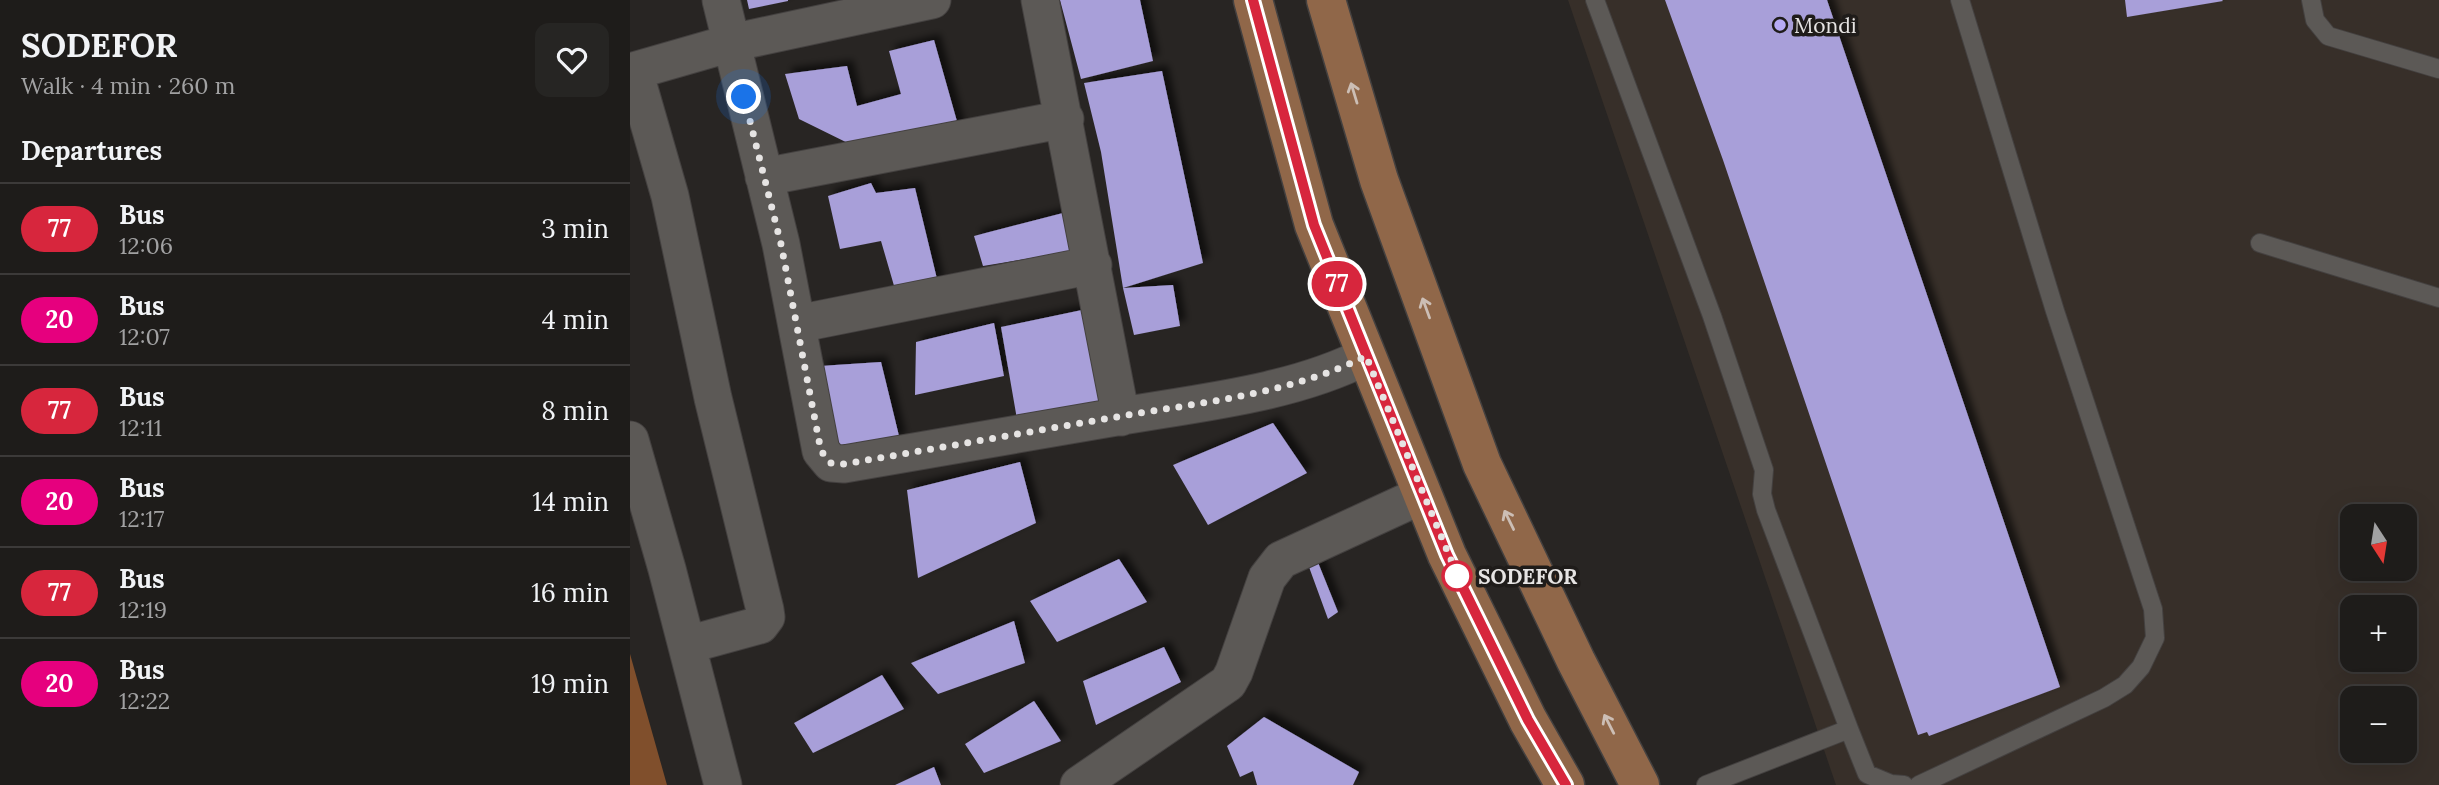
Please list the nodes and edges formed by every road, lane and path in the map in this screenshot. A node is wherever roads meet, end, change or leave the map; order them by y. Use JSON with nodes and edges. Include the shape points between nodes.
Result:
{"nodes":[{"id":1,"x":721,"y":0,"type":"edge"},
{"id":2,"x":932,"y":0,"type":"edge"},
{"id":3,"x":1040,"y":0,"type":"edge"},
{"id":4,"x":1253,"y":0,"type":"edge"},
{"id":5,"x":1326,"y":0,"type":"edge"},
{"id":6,"x":1595,"y":0,"type":"edge"},
{"id":7,"x":1960,"y":0,"type":"edge"},
{"id":8,"x":2311,"y":0,"type":"edge"},
{"id":9,"x":732,"y":43,"type":"junction"},
{"id":10,"x":2439,"y":69,"type":"edge"},
{"id":11,"x":632,"y":72,"type":"edge"},
{"id":12,"x":1065,"y":119,"type":"junction"},
{"id":13,"x":764,"y":177,"type":"junction"},
{"id":14,"x":2260,"y":243,"type":"dead end"},
{"id":15,"x":1093,"y":265,"type":"junction"},
{"id":16,"x":2439,"y":298,"type":"edge"},
{"id":17,"x":797,"y":324,"type":"junction"},
{"id":18,"x":1366,"y":356,"type":"junction"},
{"id":19,"x":1121,"y":417,"type":"junction"},
{"id":20,"x":630,"y":440,"type":"edge"},
{"id":21,"x":1422,"y":495,"type":"junction"},
{"id":22,"x":687,"y":645,"type":"junction"},
{"id":23,"x":1849,"y":729,"type":"junction"},
{"id":24,"x":723,"y":785,"type":"edge"},
{"id":25,"x":1079,"y":785,"type":"edge"},
{"id":26,"x":1566,"y":785,"type":"edge"},
{"id":27,"x":1640,"y":785,"type":"edge"},
{"id":28,"x":1706,"y":785,"type":"edge"},
{"id":29,"x":1904,"y":785,"type":"edge"},
{"id":30,"x":1919,"y":785,"type":"edge"}],
"edges":[{"from":1,"to":9,"type":"street"},
{"from":2,"to":9,"type":"street"},
{"from":3,"to":12,"type":"street"},
{"from":4,"to":18,"type":"main road","via":[[1314,225]]},
{"from":27,"to":5,"type":"main road","one_way":true,"via":[[1482,464],[1379,180]]},
{"from":6,"to":23,"type":"lane","via":[[1712,316],[1764,470],[1766,510]]},
{"from":7,"to":30,"type":"lane","via":[[2153,609],[2155,638],[2141,667],[2125,685]]},
{"from":8,"to":10,"type":"lane","via":[[2315,20],[2328,36]]},
{"from":9,"to":11,"type":"street"},
{"from":9,"to":13,"type":"street"},
{"from":11,"to":22,"type":"street","via":[[670,195],[766,617],[760,625]]},
{"from":12,"to":13,"type":"street"},
{"from":12,"to":15,"type":"street"},
{"from":13,"to":17,"type":"street"},
{"from":14,"to":16,"type":"lane"},
{"from":15,"to":17,"type":"street"},
{"from":15,"to":19,"type":"street"},
{"from":17,"to":19,"type":"street","via":[[821,451],[831,463]]},
{"from":18,"to":19,"type":"street","via":[[1339,370],[1266,389]]},
{"from":18,"to":21,"type":"main road"},
{"from":20,"to":22,"type":"street"},
{"from":21,"to":25,"type":"street","via":[[1281,560],[1267,578],[1228,683]]},
{"from":21,"to":26,"type":"main road","via":[[1528,720]]},
{"from":22,"to":24,"type":"street"},
{"from":23,"to":28,"type":"lane"},
{"from":23,"to":29,"type":"lane","via":[[1867,774],[1891,785]]}]}
